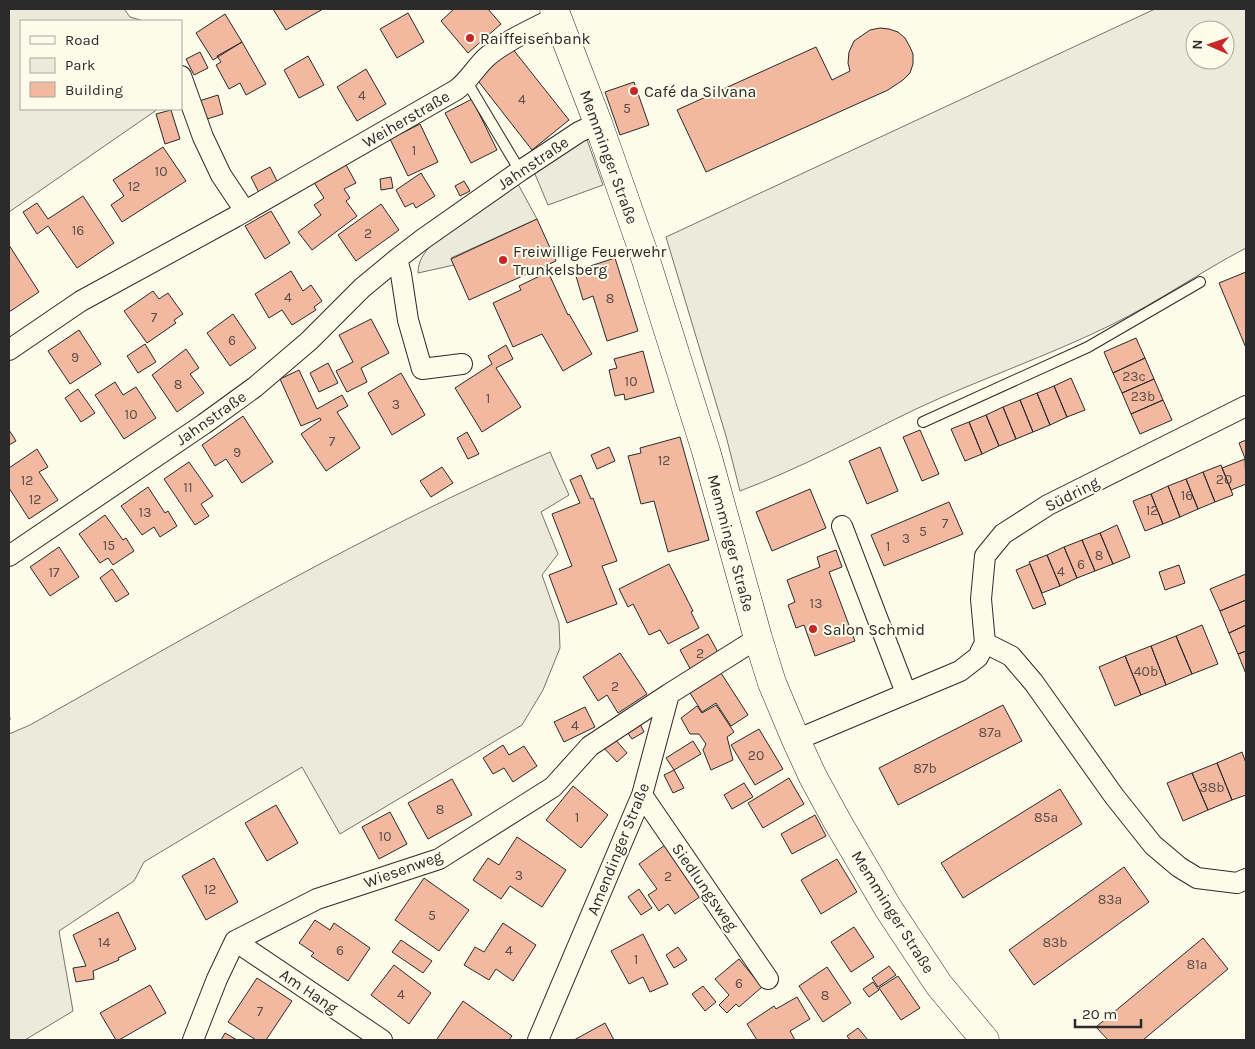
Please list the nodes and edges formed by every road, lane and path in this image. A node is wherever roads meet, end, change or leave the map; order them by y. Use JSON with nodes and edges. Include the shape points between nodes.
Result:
{"nodes":[{"id":1,"x":556,"y":13,"type":"edge"},
{"id":2,"x":182,"y":79,"type":"edge"},
{"id":3,"x":467,"y":82,"type":"junction"},
{"id":4,"x":598,"y":123,"type":"junction"},
{"id":5,"x":520,"y":171,"type":"junction"},
{"id":6,"x":245,"y":211,"type":"junction"},
{"id":7,"x":397,"y":259,"type":"junction"},
{"id":8,"x":1200,"y":282,"type":"dead end"},
{"id":9,"x":9,"y":350,"type":"edge"},
{"id":10,"x":462,"y":364,"type":"dead end"},
{"id":11,"x":1246,"y":406,"type":"edge"},
{"id":12,"x":923,"y":422,"type":"dead end"},
{"id":13,"x":842,"y":526,"type":"dead end"},
{"id":14,"x":9,"y":556,"type":"edge"},
{"id":15,"x":758,"y":638,"type":"junction"},
{"id":16,"x":986,"y":643,"type":"junction"},
{"id":17,"x":906,"y":693,"type":"junction"},
{"id":18,"x":669,"y":694,"type":"junction"},
{"id":19,"x":796,"y":740,"type":"junction"},
{"id":20,"x":642,"y":795,"type":"junction"},
{"id":21,"x":1246,"y":879,"type":"edge"},
{"id":22,"x":235,"y":941,"type":"junction"},
{"id":23,"x":768,"y":979,"type":"dead end"},
{"id":24,"x":193,"y":1040,"type":"edge"},
{"id":25,"x":382,"y":1040,"type":"edge"},
{"id":26,"x":538,"y":1040,"type":"edge"},
{"id":27,"x":984,"y":1040,"type":"edge"}],
"edges":[{"from":1,"to":3,"type":"street","name":"Weiherstraße","via":[[489,55]]},
{"from":1,"to":4,"type":"street","name":"Memminger Straße"},
{"from":2,"to":6,"type":"street","via":[[221,175]]},
{"from":3,"to":5,"type":"lane"},
{"from":3,"to":6,"type":"street","name":"Weiherstraße"},
{"from":4,"to":5,"type":"street","name":"Jahnstraße","via":[[572,136]]},
{"from":4,"to":15,"type":"street","name":"Memminger Straße","via":[[706,451]]},
{"from":5,"to":7,"type":"street","name":"Jahnstraße"},
{"from":6,"to":9,"type":"street","name":"Weiherstraße","via":[[81,300]]},
{"from":7,"to":10,"type":"street","via":[[408,320],[422,369]]},
{"from":7,"to":14,"type":"street","name":"Jahnstraße","via":[[255,387]]},
{"from":8,"to":12,"type":"lane","via":[[1088,347]]},
{"from":11,"to":16,"type":"street","name":"Südring","via":[[1048,505],[1003,534],[985,556],[981,599]]},
{"from":13,"to":17,"type":"street"},
{"from":15,"to":18,"type":"street"},
{"from":15,"to":19,"type":"street","name":"Memminger Straße","via":[[772,684]]},
{"from":16,"to":17,"type":"street","via":[[978,657],[960,671]]},
{"from":16,"to":21,"type":"street","via":[[1011,656],[1034,683],[1153,845],[1197,878],[1236,883]]},
{"from":17,"to":19,"type":"street"},
{"from":18,"to":20,"type":"street","name":"Amendinger Straße"},
{"from":18,"to":22,"type":"street","name":"Wiesenweg","via":[[590,746],[553,787],[439,859],[317,899]]},
{"from":19,"to":27,"type":"street","name":"Memminger Straße","via":[[832,814],[888,908],[939,985]]},
{"from":20,"to":23,"type":"street","name":"Siedlungsweg"},
{"from":20,"to":26,"type":"street","name":"Amendinger Straße"},
{"from":22,"to":24,"type":"street"},
{"from":22,"to":25,"type":"street","name":"Am Hang"}]}
